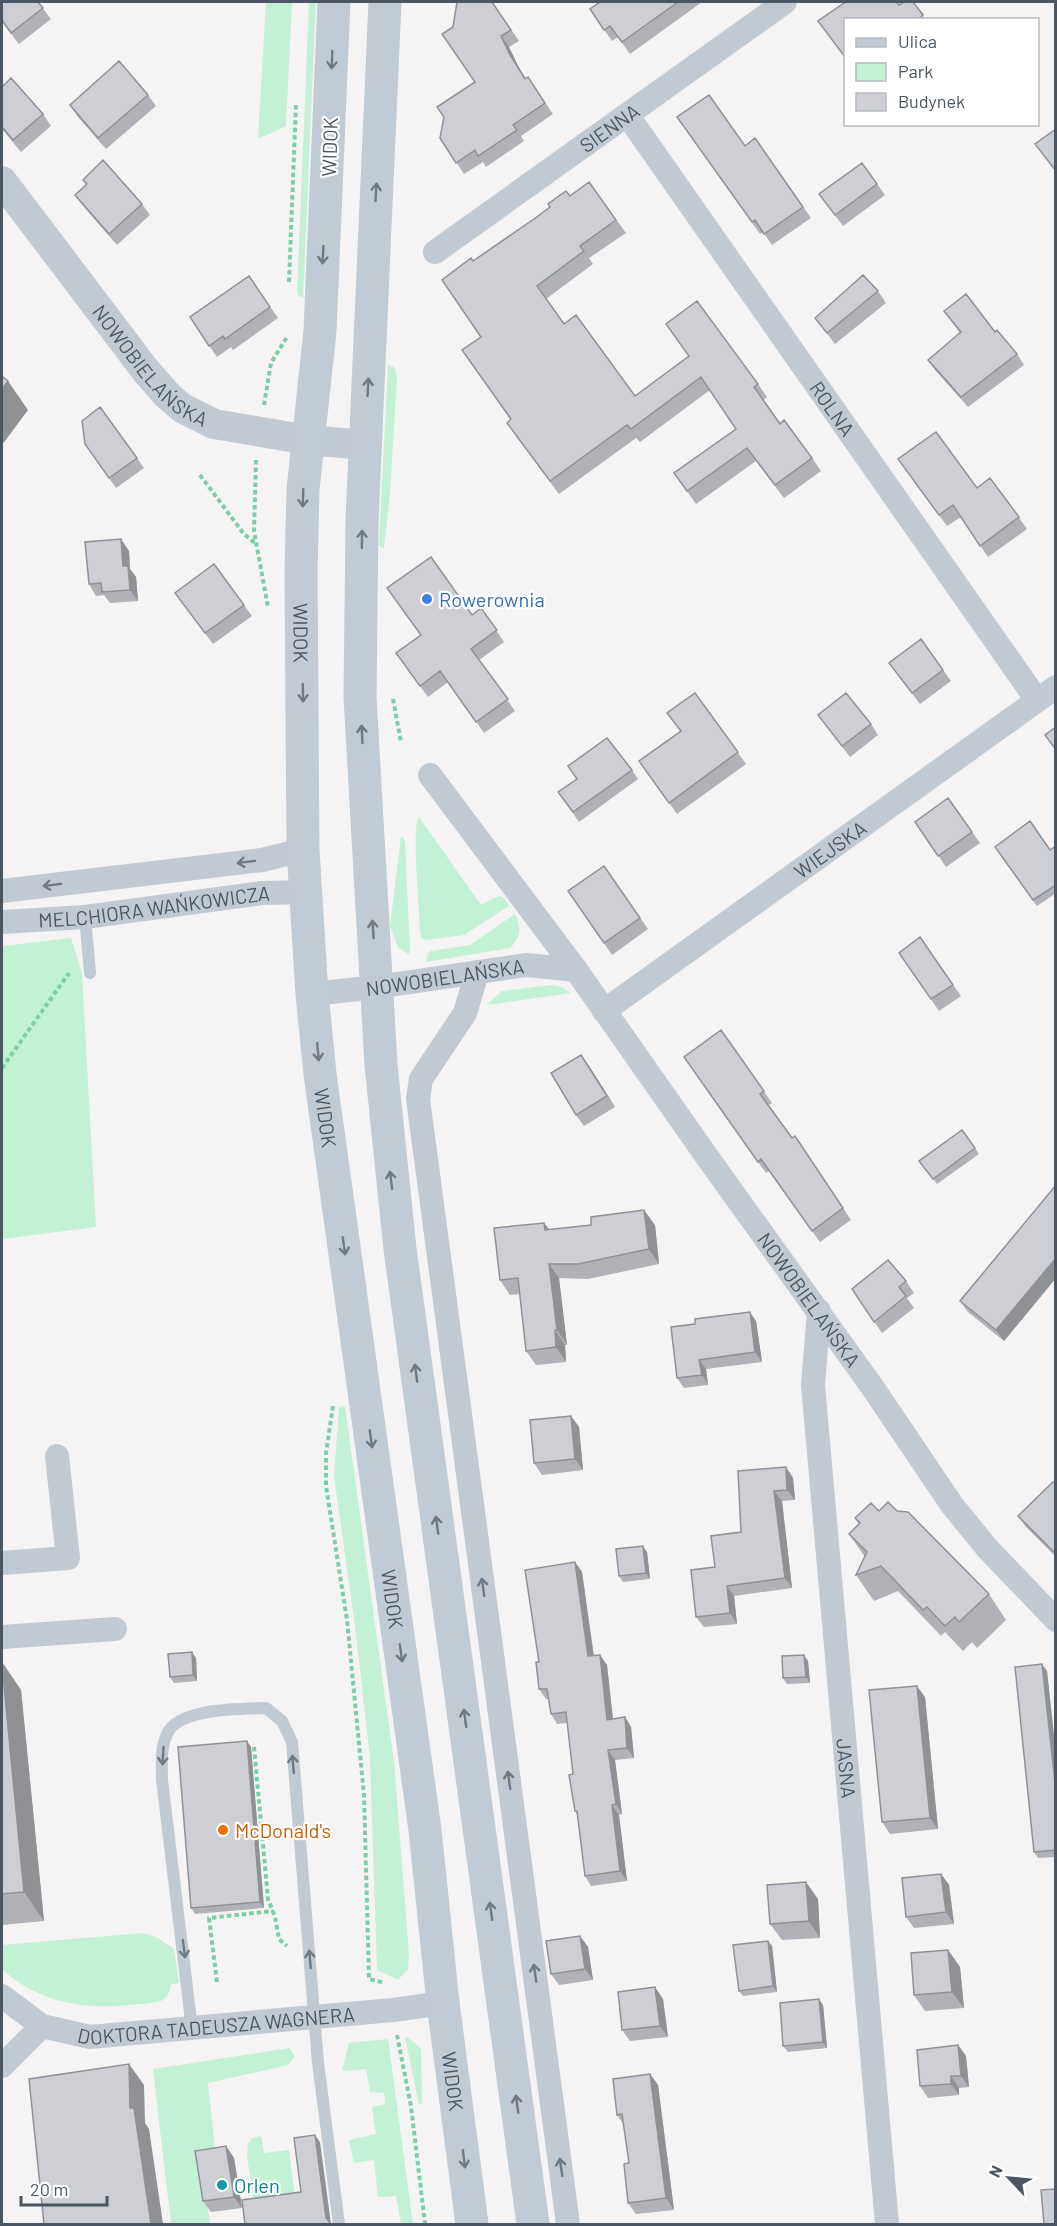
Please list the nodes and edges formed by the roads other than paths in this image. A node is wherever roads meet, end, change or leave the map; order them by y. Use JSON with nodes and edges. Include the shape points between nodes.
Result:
{"nodes":[{"id":1,"x":334,"y":2,"type":"edge"},
{"id":2,"x":385,"y":2,"type":"edge"},
{"id":3,"x":785,"y":2,"type":"edge"},
{"id":4,"x":628,"y":116,"type":"junction"},
{"id":5,"x":2,"y":181,"type":"edge"},
{"id":6,"x":435,"y":252,"type":"dead end"},
{"id":7,"x":308,"y":440,"type":"junction"},
{"id":8,"x":365,"y":446,"type":"junction"},
{"id":9,"x":1046,"y":693,"type":"edge"},
{"id":10,"x":430,"y":775,"type":"dead end"},
{"id":11,"x":303,"y":850,"type":"junction"},
{"id":12,"x":2,"y":891,"type":"edge"},
{"id":13,"x":306,"y":892,"type":"junction"},
{"id":14,"x":85,"y":916,"type":"junction"},
{"id":15,"x":2,"y":922,"type":"edge"},
{"id":16,"x":576,"y":969,"type":"junction"},
{"id":17,"x":90,"y":973,"type":"dead end"},
{"id":18,"x":477,"y":973,"type":"junction"},
{"id":19,"x":377,"y":987,"type":"junction"},
{"id":20,"x":312,"y":994,"type":"junction"},
{"id":21,"x":604,"y":1011,"type":"junction"},
{"id":22,"x":819,"y":1311,"type":"junction"},
{"id":23,"x":57,"y":1456,"type":"dead end"},
{"id":24,"x":2,"y":1563,"type":"edge"},
{"id":25,"x":1056,"y":1620,"type":"edge"},
{"id":26,"x":115,"y":1629,"type":"dead end"},
{"id":27,"x":2,"y":1637,"type":"edge"},
{"id":28,"x":2,"y":1996,"type":"edge"},
{"id":29,"x":443,"y":2003,"type":"junction"},
{"id":30,"x":315,"y":2017,"type":"junction"},
{"id":31,"x":42,"y":2026,"type":"junction"},
{"id":32,"x":192,"y":2029,"type":"junction"},
{"id":33,"x":2,"y":2066,"type":"edge"},
{"id":34,"x":339,"y":2224,"type":"edge"},
{"id":35,"x":472,"y":2224,"type":"edge"},
{"id":36,"x":533,"y":2224,"type":"edge"},
{"id":37,"x":568,"y":2224,"type":"edge"},
{"id":38,"x":887,"y":2224,"type":"edge"}],
"edges":[{"from":1,"to":7,"type":"main road","name":"WIDOK","one_way":true,"via":[[320,331]]},
{"from":8,"to":2,"type":"main road","one_way":true},
{"from":3,"to":4,"type":"street","name":"SIENNA"},
{"from":4,"to":6,"type":"street","name":"SIENNA"},
{"from":4,"to":9,"type":"street","name":"ROLNA"},
{"from":5,"to":7,"type":"street","name":"NOWOBIELAŃSKA","via":[[146,371],[182,408],[214,424]]},
{"from":7,"to":8,"type":"street","name":"NOWOBIELAŃSKA"},
{"from":7,"to":11,"type":"main road","name":"WIDOK","one_way":true,"via":[[301,572]]},
{"from":19,"to":8,"type":"main road","one_way":true,"via":[[360,697]]},
{"from":9,"to":21,"type":"street","name":"WIEJSKA"},
{"from":10,"to":16,"type":"street","name":"NOWOBIELAŃSKA"},
{"from":11,"to":12,"type":"street","name":"MELCHIORA WAŃKOWICZA","one_way":true,"via":[[262,860]]},
{"from":11,"to":13,"type":"main road","name":"WIDOK"},
{"from":13,"to":14,"type":"street","name":"MELCHIORA WAŃKOWICZA","via":[[262,892]]},
{"from":13,"to":20,"type":"main road","name":"WIDOK"},
{"from":14,"to":15,"type":"street","name":"MELCHIORA WAŃKOWICZA"},
{"from":14,"to":17,"type":"lane"},
{"from":16,"to":18,"type":"street","name":"NOWOBIELAŃSKA","via":[[526,965]]},
{"from":16,"to":21,"type":"street","name":"NOWOBIELAŃSKA"},
{"from":18,"to":19,"type":"street","name":"NOWOBIELAŃSKA"},
{"from":37,"to":18,"type":"street","one_way":true,"via":[[418,1099],[421,1079],[465,1013]]},
{"from":19,"to":20,"type":"street","name":"NOWOBIELAŃSKA"},
{"from":36,"to":19,"type":"main road","one_way":true,"via":[[399,1250]]},
{"from":20,"to":29,"type":"main road","name":"WIDOK","one_way":true,"via":[[426,1830]]},
{"from":21,"to":22,"type":"street","name":"NOWOBIELAŃSKA"},
{"from":22,"to":25,"type":"street","name":"NOWOBIELAŃSKA","via":[[952,1505]]},
{"from":22,"to":38,"type":"street","name":"JASNA","via":[[813,1385]]},
{"from":23,"to":24,"type":"street","via":[[68,1558]]},
{"from":26,"to":27,"type":"street"},
{"from":28,"to":31,"type":"street","name":"DOKTORA TADEUSZA WAGNERA"},
{"from":29,"to":30,"type":"street","name":"DOKTORA TADEUSZA WAGNERA"},
{"from":29,"to":35,"type":"main road","name":"WIDOK","one_way":true},
{"from":30,"to":32,"type":"street","name":"DOKTORA TADEUSZA WAGNERA"},
{"from":30,"to":32,"type":"lane","one_way":true,"via":[[292,1742],[282,1721],[266,1708],[252,1709],[180,1720],[168,1732],[162,1749],[162,1780]]},
{"from":30,"to":34,"type":"lane"},
{"from":31,"to":32,"type":"street","name":"DOKTORA TADEUSZA WAGNERA","via":[[90,2037]]},
{"from":31,"to":33,"type":"street"}]}
